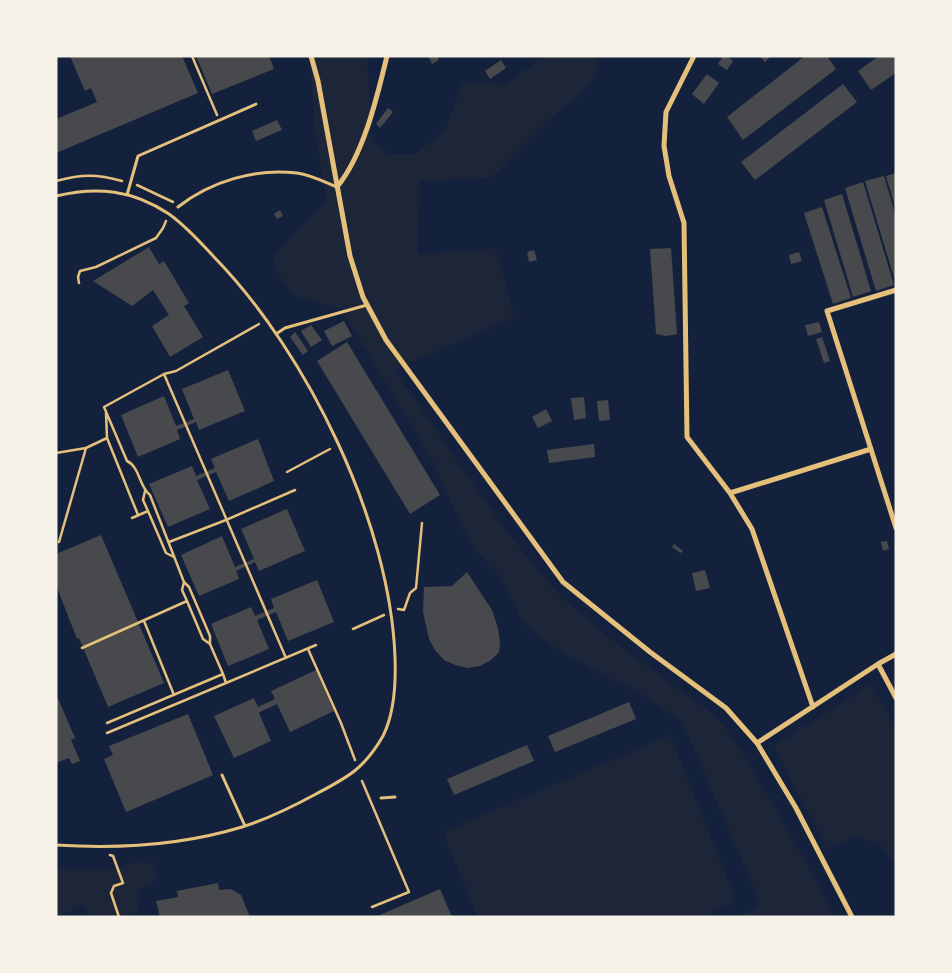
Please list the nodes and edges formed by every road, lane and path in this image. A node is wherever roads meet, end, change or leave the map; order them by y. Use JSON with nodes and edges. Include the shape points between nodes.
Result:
{"nodes":[{"id":1,"x":192,"y":56,"type":"edge"},
{"id":2,"x":311,"y":56,"type":"edge"},
{"id":3,"x":387,"y":56,"type":"edge"},
{"id":4,"x":694,"y":56,"type":"edge"},
{"id":5,"x":256,"y":104,"type":"dead end"},
{"id":6,"x":220,"y":120,"type":"junction"},
{"id":7,"x":56,"y":181,"type":"edge"},
{"id":8,"x":130,"y":183,"type":"junction"},
{"id":9,"x":337,"y":187,"type":"junction"},
{"id":10,"x":127,"y":195,"type":"junction"},
{"id":11,"x":56,"y":196,"type":"edge"},
{"id":12,"x":178,"y":207,"type":"joint"},
{"id":13,"x":171,"y":215,"type":"junction"},
{"id":14,"x":79,"y":283,"type":"dead end"},
{"id":15,"x":896,"y":290,"type":"edge"},
{"id":16,"x":368,"y":305,"type":"junction"},
{"id":17,"x":259,"y":324,"type":"dead end"},
{"id":18,"x":276,"y":334,"type":"junction"},
{"id":19,"x":164,"y":374,"type":"junction"},
{"id":20,"x":106,"y":412,"type":"junction"},
{"id":21,"x":107,"y":438,"type":"junction"},
{"id":22,"x":86,"y":448,"type":"junction"},
{"id":23,"x":330,"y":449,"type":"dead end"},
{"id":24,"x":871,"y":449,"type":"junction"},
{"id":25,"x":56,"y":453,"type":"edge"},
{"id":26,"x":287,"y":472,"type":"dead end"},
{"id":27,"x":295,"y":490,"type":"dead end"},
{"id":28,"x":145,"y":491,"type":"junction"},
{"id":29,"x":730,"y":493,"type":"junction"},
{"id":30,"x":148,"y":511,"type":"junction"},
{"id":31,"x":138,"y":515,"type":"junction"},
{"id":32,"x":132,"y":518,"type":"dead end"},
{"id":33,"x":226,"y":520,"type":"junction"},
{"id":34,"x":422,"y":522,"type":"dead end"},
{"id":35,"x":896,"y":528,"type":"edge"},
{"id":36,"x":59,"y":542,"type":"dead end"},
{"id":37,"x":169,"y":542,"type":"junction"},
{"id":38,"x":174,"y":557,"type":"junction"},
{"id":39,"x":184,"y":582,"type":"junction"},
{"id":40,"x":187,"y":602,"type":"junction"},
{"id":41,"x":399,"y":610,"type":"dead end"},
{"id":42,"x":381,"y":616,"type":"dead end"},
{"id":43,"x":144,"y":621,"type":"junction"},
{"id":44,"x":353,"y":630,"type":"dead end"},
{"id":45,"x":210,"y":644,"type":"junction"},
{"id":46,"x":316,"y":645,"type":"dead end"},
{"id":47,"x":82,"y":648,"type":"dead end"},
{"id":48,"x":308,"y":649,"type":"junction"},
{"id":49,"x":896,"y":654,"type":"edge"},
{"id":50,"x":286,"y":658,"type":"junction"},
{"id":51,"x":878,"y":664,"type":"junction"},
{"id":52,"x":222,"y":674,"type":"junction"},
{"id":53,"x":226,"y":683,"type":"junction"},
{"id":54,"x":174,"y":695,"type":"junction"},
{"id":55,"x":896,"y":698,"type":"edge"},
{"id":56,"x":813,"y":707,"type":"junction"},
{"id":57,"x":107,"y":723,"type":"dead end"},
{"id":58,"x":107,"y":734,"type":"dead end"},
{"id":59,"x":757,"y":743,"type":"junction"},
{"id":60,"x":358,"y":768,"type":"junction"},
{"id":61,"x":222,"y":775,"type":"dead end"},
{"id":62,"x":362,"y":781,"type":"dead end"},
{"id":63,"x":396,"y":797,"type":"dead end"},
{"id":64,"x":381,"y":798,"type":"dead end"},
{"id":65,"x":245,"y":826,"type":"junction"},
{"id":66,"x":56,"y":845,"type":"edge"},
{"id":67,"x":106,"y":845,"type":"junction"},
{"id":68,"x":372,"y":907,"type":"dead end"},
{"id":69,"x":118,"y":917,"type":"edge"},
{"id":70,"x":852,"y":917,"type":"edge"}],
"edges":[{"from":1,"to":6,"type":"path"},
{"from":2,"to":9,"type":"street"},
{"from":3,"to":9,"type":"street","via":[[372,112],[353,161]]},
{"from":4,"to":29,"type":"street","via":[[666,112],[664,146],[669,176],[684,223],[687,437]]},
{"from":5,"to":6,"type":"lane"},
{"from":6,"to":8,"type":"lane","via":[[138,156]]},
{"from":7,"to":8,"type":"path","via":[[80,175]]},
{"from":8,"to":10,"type":"lane"},
{"from":8,"to":12,"type":"path"},
{"from":9,"to":12,"type":"lane","via":[[299,173],[268,172],[220,184]]},
{"from":9,"to":16,"type":"street","via":[[350,256]]},
{"from":10,"to":11,"type":"lane","via":[[99,190]]},
{"from":10,"to":13,"type":"lane"},
{"from":13,"to":14,"type":"path","via":[[156,238],[96,267],[80,271]]},
{"from":13,"to":18,"type":"lane","via":[[230,273]]},
{"from":15,"to":24,"type":"street","via":[[827,311]]},
{"from":16,"to":18,"type":"lane","via":[[285,328]]},
{"from":16,"to":59,"type":"street","via":[[386,340],[563,582],[726,708]]},
{"from":17,"to":19,"type":"path","via":[[176,371]]},
{"from":18,"to":60,"type":"lane","via":[[313,394],[348,467],[372,533],[392,611],[396,675],[393,705],[384,734],[366,762]]},
{"from":19,"to":20,"type":"path","via":[[104,407]]},
{"from":19,"to":33,"type":"path"},
{"from":20,"to":21,"type":"path"},
{"from":20,"to":28,"type":"path","via":[[127,461],[133,463]]},
{"from":21,"to":22,"type":"path"},
{"from":21,"to":31,"type":"path"},
{"from":22,"to":25,"type":"path"},
{"from":22,"to":36,"type":"path"},
{"from":23,"to":26,"type":"path"},
{"from":24,"to":29,"type":"street"},
{"from":24,"to":35,"type":"street"},
{"from":27,"to":33,"type":"path"},
{"from":28,"to":30,"type":"path","via":[[143,500]]},
{"from":28,"to":37,"type":"path","via":[[150,495]]},
{"from":29,"to":56,"type":"street","via":[[752,529]]},
{"from":30,"to":31,"type":"path"},
{"from":30,"to":38,"type":"path","via":[[166,553]]},
{"from":31,"to":32,"type":"path"},
{"from":33,"to":37,"type":"path"},
{"from":33,"to":50,"type":"path"},
{"from":34,"to":41,"type":"path","via":[[416,588],[410,593],[404,610]]},
{"from":37,"to":38,"type":"path"},
{"from":38,"to":39,"type":"path"},
{"from":39,"to":40,"type":"path","via":[[182,590]]},
{"from":39,"to":45,"type":"path","via":[[189,586],[203,619]]},
{"from":40,"to":43,"type":"path"},
{"from":40,"to":45,"type":"path","via":[[203,639]]},
{"from":42,"to":44,"type":"path"},
{"from":43,"to":47,"type":"path"},
{"from":43,"to":54,"type":"path"},
{"from":45,"to":52,"type":"path"},
{"from":46,"to":48,"type":"path"},
{"from":48,"to":50,"type":"path"},
{"from":48,"to":60,"type":"path"},
{"from":49,"to":51,"type":"street"},
{"from":50,"to":53,"type":"path"},
{"from":51,"to":55,"type":"street"},
{"from":51,"to":56,"type":"street"},
{"from":52,"to":53,"type":"path"},
{"from":52,"to":54,"type":"path"},
{"from":53,"to":58,"type":"path"},
{"from":54,"to":57,"type":"path"},
{"from":56,"to":59,"type":"street"},
{"from":59,"to":70,"type":"street","via":[[796,808]]},
{"from":60,"to":65,"type":"lane","via":[[284,811]]},
{"from":61,"to":65,"type":"lane"},
{"from":62,"to":68,"type":"path","via":[[409,892]]},
{"from":63,"to":64,"type":"lane"},
{"from":65,"to":67,"type":"lane","via":[[173,842]]},
{"from":66,"to":67,"type":"lane"},
{"from":67,"to":69,"type":"path","via":[[106,855],[113,856],[122,883],[114,886],[111,893]]}]}
